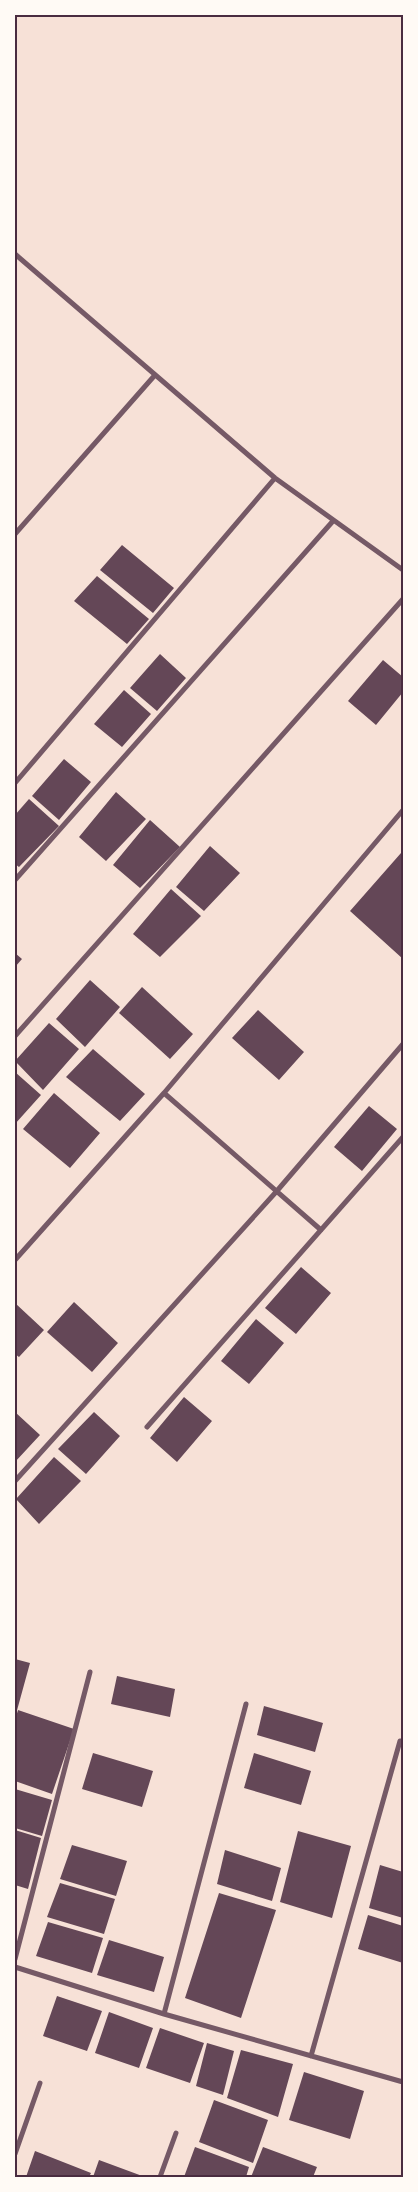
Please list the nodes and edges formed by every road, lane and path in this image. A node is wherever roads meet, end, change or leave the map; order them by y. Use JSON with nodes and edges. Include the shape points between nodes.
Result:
{"nodes":[{"id":1,"x":15,"y":254,"type":"edge"},
{"id":2,"x":155,"y":375,"type":"junction"},
{"id":3,"x":275,"y":478,"type":"junction"},
{"id":4,"x":334,"y":521,"type":"junction"},
{"id":5,"x":15,"y":534,"type":"edge"},
{"id":6,"x":403,"y":570,"type":"edge"},
{"id":7,"x":403,"y":600,"type":"edge"},
{"id":8,"x":15,"y":783,"type":"edge"},
{"id":9,"x":403,"y":810,"type":"edge"},
{"id":10,"x":15,"y":880,"type":"edge"},
{"id":11,"x":15,"y":1036,"type":"edge"},
{"id":12,"x":403,"y":1044,"type":"edge"},
{"id":13,"x":164,"y":1092,"type":"junction"},
{"id":14,"x":403,"y":1137,"type":"edge"},
{"id":15,"x":276,"y":1192,"type":"junction"},
{"id":16,"x":321,"y":1230,"type":"junction"},
{"id":17,"x":15,"y":1260,"type":"edge"},
{"id":18,"x":147,"y":1427,"type":"dead end"},
{"id":19,"x":15,"y":1482,"type":"edge"},
{"id":20,"x":90,"y":1672,"type":"dead end"},
{"id":21,"x":246,"y":1704,"type":"dead end"},
{"id":22,"x":400,"y":1741,"type":"dead end"},
{"id":23,"x":15,"y":1959,"type":"edge"},
{"id":24,"x":15,"y":1967,"type":"edge"},
{"id":25,"x":164,"y":2014,"type":"junction"},
{"id":26,"x":311,"y":2056,"type":"junction"},
{"id":27,"x":403,"y":2082,"type":"edge"},
{"id":28,"x":40,"y":2083,"type":"dead end"},
{"id":29,"x":176,"y":2133,"type":"dead end"},
{"id":30,"x":15,"y":2154,"type":"edge"},
{"id":31,"x":160,"y":2177,"type":"edge"}],
"edges":[{"from":1,"to":2,"type":"street"},
{"from":2,"to":3,"type":"street"},
{"from":2,"to":5,"type":"street"},
{"from":3,"to":4,"type":"street"},
{"from":3,"to":8,"type":"street"},
{"from":4,"to":6,"type":"street"},
{"from":4,"to":10,"type":"street"},
{"from":7,"to":11,"type":"street"},
{"from":9,"to":13,"type":"street"},
{"from":12,"to":15,"type":"street"},
{"from":13,"to":15,"type":"street"},
{"from":13,"to":17,"type":"street"},
{"from":14,"to":16,"type":"street"},
{"from":15,"to":16,"type":"street"},
{"from":15,"to":19,"type":"street"},
{"from":16,"to":18,"type":"street"},
{"from":20,"to":23,"type":"street"},
{"from":21,"to":25,"type":"street"},
{"from":22,"to":26,"type":"street"},
{"from":24,"to":25,"type":"street"},
{"from":25,"to":26,"type":"street"},
{"from":26,"to":27,"type":"street"},
{"from":28,"to":30,"type":"street"},
{"from":29,"to":31,"type":"street"}]}
